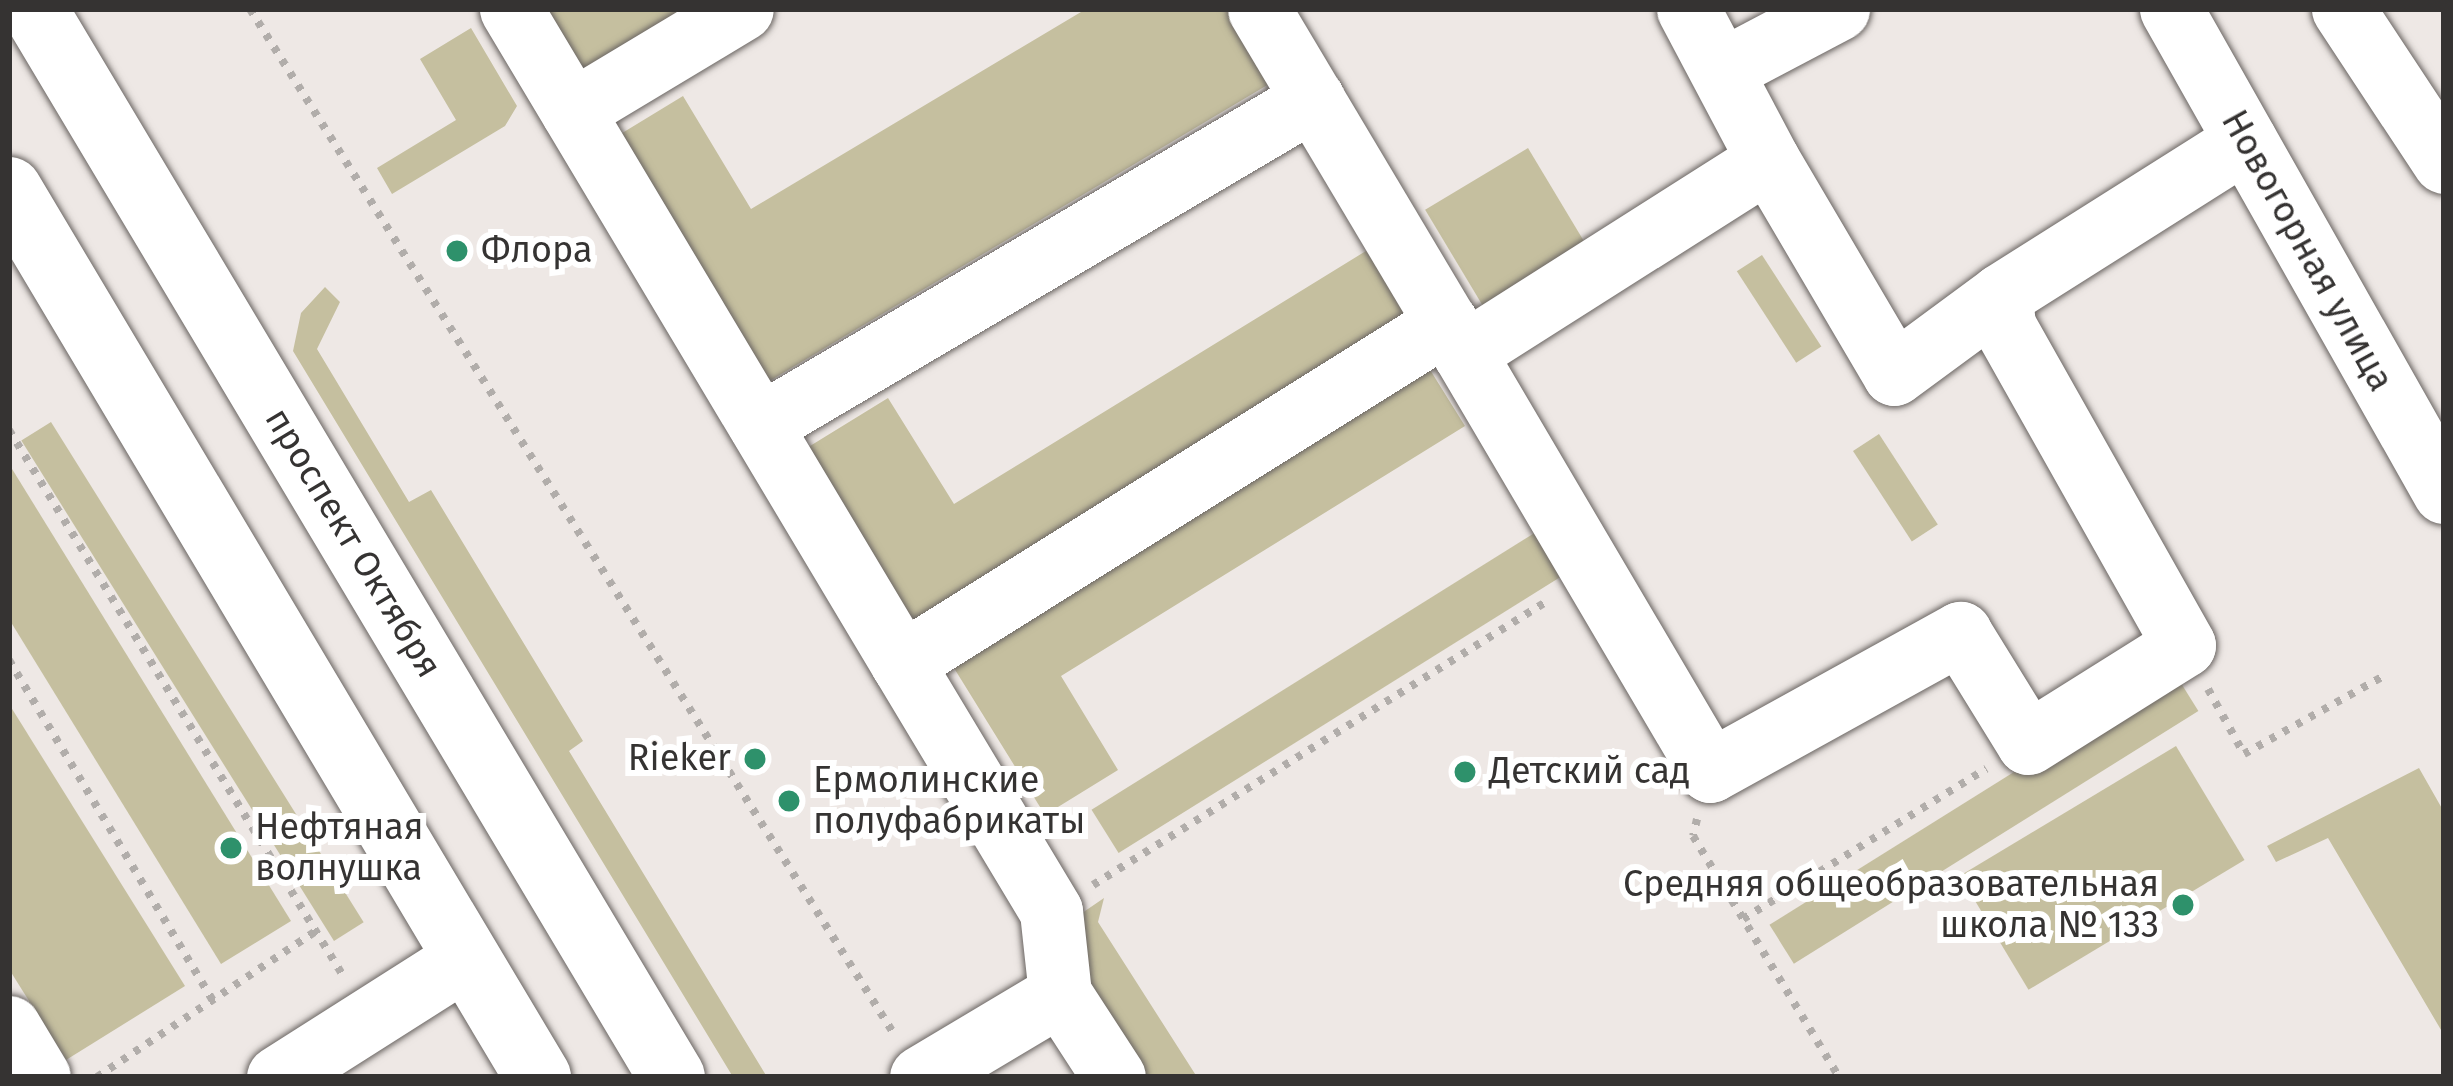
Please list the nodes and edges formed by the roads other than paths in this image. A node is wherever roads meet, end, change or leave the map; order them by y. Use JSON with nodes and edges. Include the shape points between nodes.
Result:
{"nodes":[{"id":1,"x":34,"y":9,"type":"edge"},
{"id":2,"x":511,"y":9,"type":"edge"},
{"id":3,"x":742,"y":9,"type":"edge"},
{"id":4,"x":1258,"y":9,"type":"edge"},
{"id":5,"x":1688,"y":9,"type":"edge"},
{"id":6,"x":1838,"y":9,"type":"edge"},
{"id":7,"x":2171,"y":9,"type":"edge"},
{"id":8,"x":2343,"y":9,"type":"edge"},
{"id":9,"x":1724,"y":69,"type":"junction"},
{"id":10,"x":1313,"y":99,"type":"junction"},
{"id":11,"x":572,"y":111,"type":"junction"},
{"id":12,"x":2245,"y":141,"type":"junction"},
{"id":13,"x":1768,"y":160,"type":"junction"},
{"id":14,"x":2444,"y":162,"type":"edge"},
{"id":15,"x":9,"y":190,"type":"edge"},
{"id":16,"x":2001,"y":295,"type":"junction"},
{"id":17,"x":1455,"y":338,"type":"junction"},
{"id":18,"x":760,"y":425,"type":"junction"},
{"id":19,"x":2444,"y":492,"type":"edge"},
{"id":20,"x":902,"y":663,"type":"junction"},
{"id":21,"x":464,"y":959,"type":"junction"},
{"id":22,"x":1060,"y":994,"type":"junction"},
{"id":23,"x":9,"y":1027,"type":"edge"},
{"id":24,"x":39,"y":1077,"type":"edge"},
{"id":25,"x":278,"y":1077,"type":"edge"},
{"id":26,"x":538,"y":1077,"type":"edge"},
{"id":27,"x":672,"y":1077,"type":"edge"},
{"id":28,"x":921,"y":1077,"type":"edge"},
{"id":29,"x":1114,"y":1077,"type":"edge"}],
"edges":[{"from":1,"to":27,"type":"main road","name":"проспект Октября"},
{"from":2,"to":11,"type":"street"},
{"from":3,"to":11,"type":"street"},
{"from":4,"to":10,"type":"street"},
{"from":5,"to":9,"type":"street"},
{"from":6,"to":9,"type":"street"},
{"from":7,"to":12,"type":"street","name":"Новогорная улица"},
{"from":8,"to":14,"type":"street"},
{"from":9,"to":13,"type":"street"},
{"from":10,"to":17,"type":"street"},
{"from":10,"to":18,"type":"street"},
{"from":11,"to":18,"type":"street"},
{"from":12,"to":16,"type":"street"},
{"from":12,"to":19,"type":"street","name":"Новогорная улица"},
{"from":13,"to":16,"type":"street","via":[[1894,374]]},
{"from":13,"to":17,"type":"street"},
{"from":15,"to":21,"type":"main road"},
{"from":16,"to":17,"type":"street","via":[[2004,326],[2184,645],[2028,743],[1960,633],[1710,771]]},
{"from":17,"to":20,"type":"street"},
{"from":18,"to":20,"type":"street"},
{"from":20,"to":22,"type":"street","via":[[1051,911]]},
{"from":21,"to":25,"type":"street"},
{"from":21,"to":26,"type":"main road"},
{"from":22,"to":28,"type":"street"},
{"from":22,"to":29,"type":"street"},
{"from":23,"to":24,"type":"street"}]}
